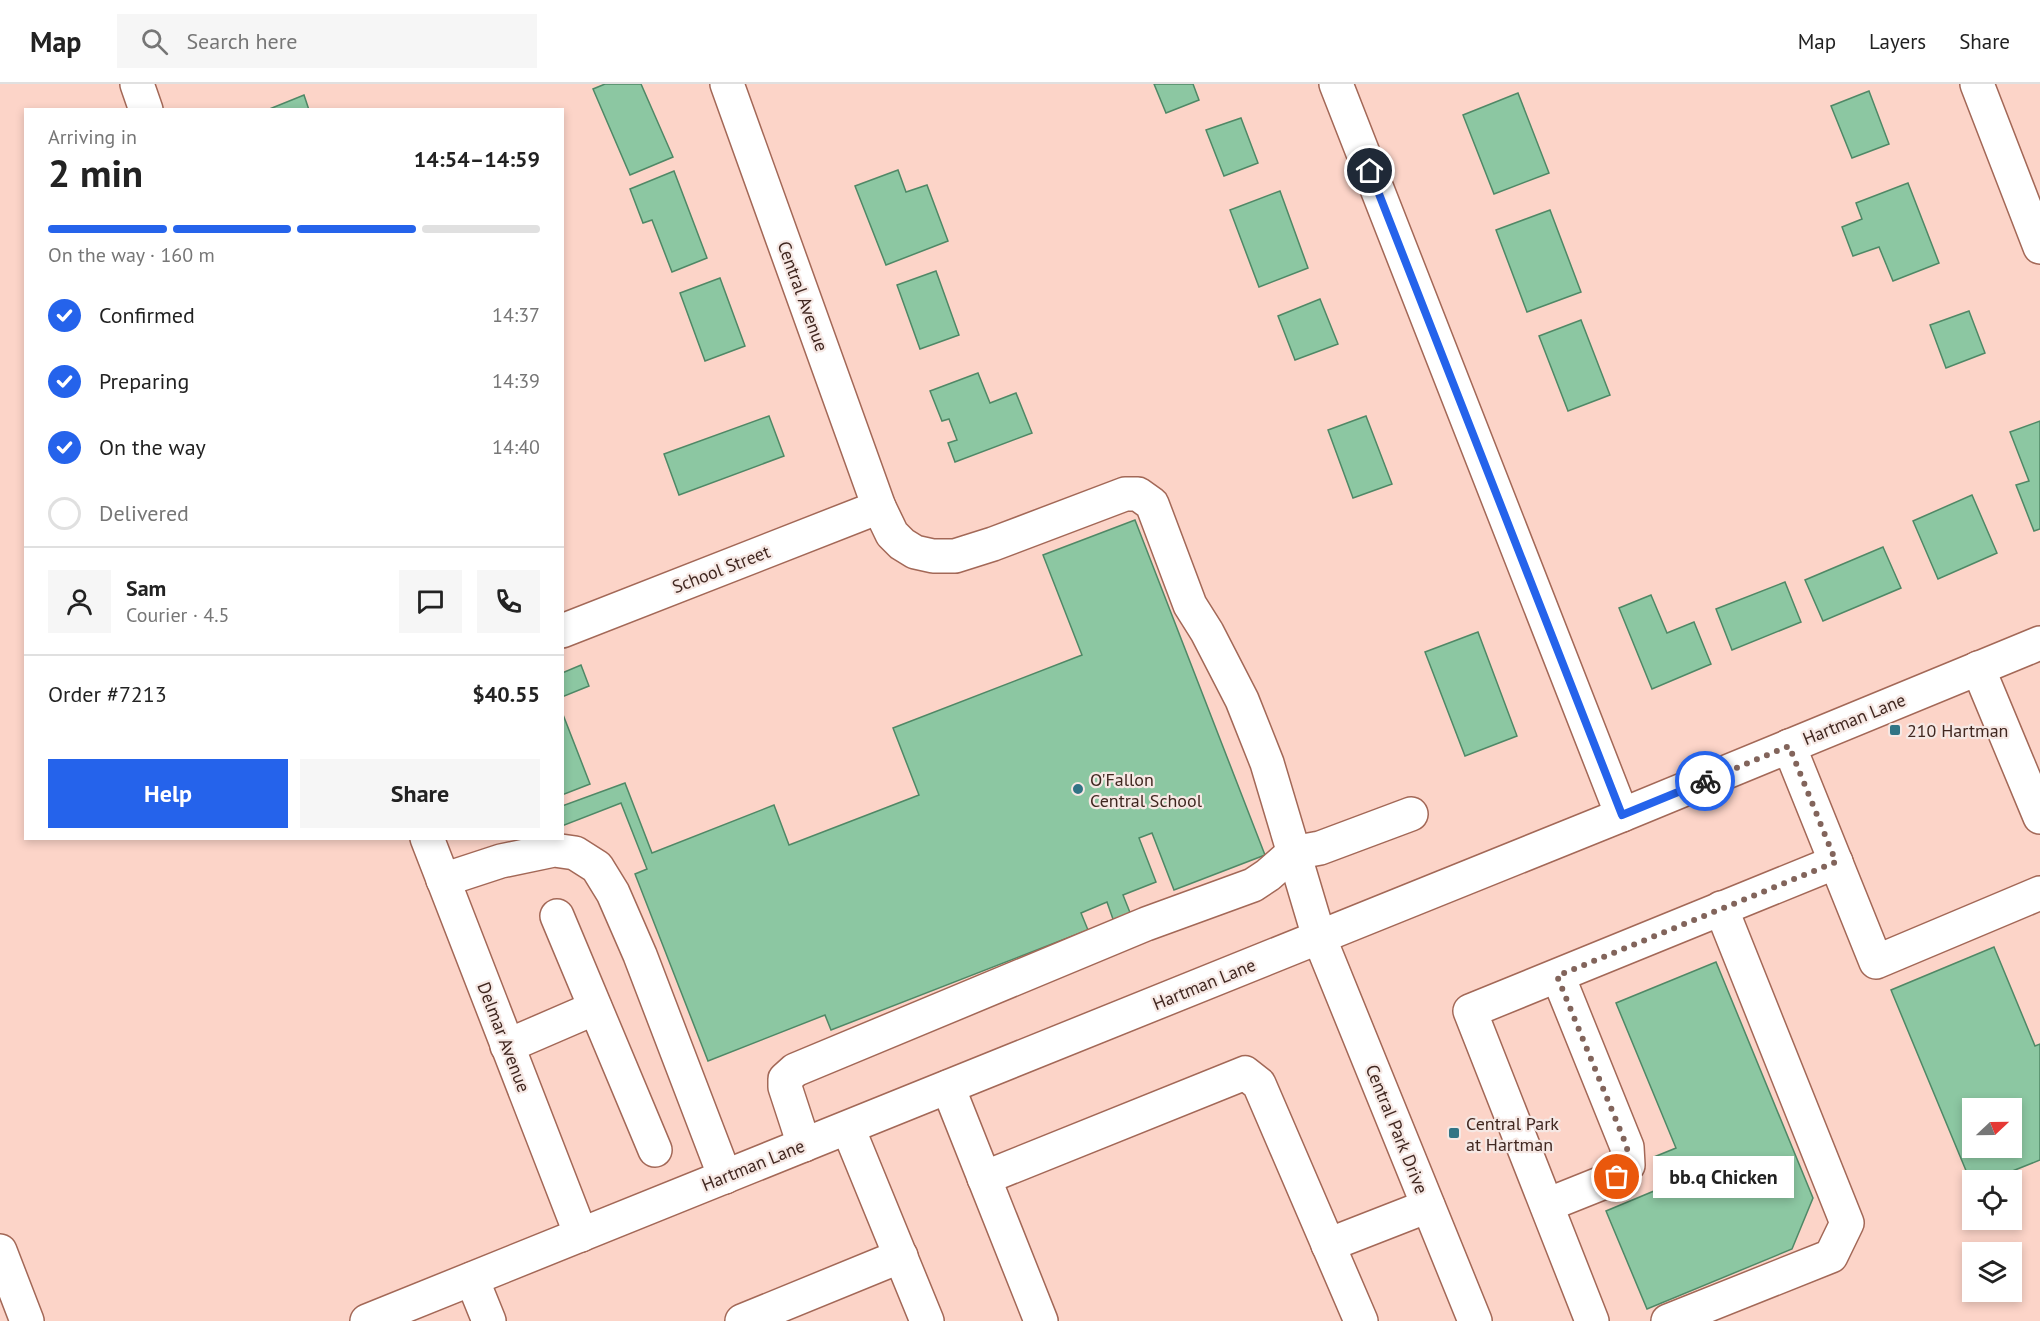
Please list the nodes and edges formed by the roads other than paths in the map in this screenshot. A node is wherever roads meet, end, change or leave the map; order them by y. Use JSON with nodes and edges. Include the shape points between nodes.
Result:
{"nodes":[{"id":1,"x":137,"y":84,"type":"edge"},
{"id":2,"x":727,"y":84,"type":"edge"},
{"id":3,"x":1336,"y":84,"type":"edge"},
{"id":4,"x":1977,"y":84,"type":"edge"},
{"id":5,"x":145,"y":108,"type":"edge"},
{"id":6,"x":2040,"y":247,"type":"edge"},
{"id":7,"x":879,"y":507,"type":"junction"},
{"id":8,"x":564,"y":630,"type":"edge"},
{"id":9,"x":2040,"y":643,"type":"edge"},
{"id":10,"x":1978,"y":668,"type":"junction"},
{"id":11,"x":1789,"y":746,"type":"junction"},
{"id":12,"x":1411,"y":814,"type":"dead end"},
{"id":13,"x":1622,"y":815,"type":"junction"},
{"id":14,"x":2040,"y":817,"type":"edge"},
{"id":15,"x":427,"y":840,"type":"edge"},
{"id":16,"x":1293,"y":853,"type":"junction"},
{"id":17,"x":1836,"y":862,"type":"junction"},
{"id":18,"x":442,"y":879,"type":"junction"},
{"id":19,"x":2040,"y":893,"type":"edge"},
{"id":20,"x":1721,"y":908,"type":"junction"},
{"id":21,"x":558,"y":916,"type":"dead end"},
{"id":22,"x":1319,"y":937,"type":"junction"},
{"id":23,"x":1557,"y":976,"type":"junction"},
{"id":24,"x":595,"y":1008,"type":"junction"},
{"id":25,"x":507,"y":1046,"type":"junction"},
{"id":26,"x":948,"y":1087,"type":"junction"},
{"id":27,"x":848,"y":1128,"type":"junction"},
{"id":28,"x":804,"y":1145,"type":"junction"},
{"id":29,"x":655,"y":1150,"type":"dead end"},
{"id":30,"x":725,"y":1177,"type":"junction"},
{"id":31,"x":984,"y":1178,"type":"junction"},
{"id":32,"x":1428,"y":1206,"type":"junction"},
{"id":33,"x":1547,"y":1206,"type":"junction"},
{"id":34,"x":581,"y":1235,"type":"junction"},
{"id":35,"x":1328,"y":1245,"type":"junction"},
{"id":36,"x":0,"y":1251,"type":"edge"},
{"id":37,"x":901,"y":1256,"type":"junction"},
{"id":38,"x":472,"y":1279,"type":"junction"},
{"id":39,"x":27,"y":1321,"type":"edge"},
{"id":40,"x":367,"y":1321,"type":"edge"},
{"id":41,"x":489,"y":1321,"type":"edge"},
{"id":42,"x":742,"y":1321,"type":"edge"},
{"id":43,"x":927,"y":1321,"type":"edge"},
{"id":44,"x":1041,"y":1321,"type":"edge"},
{"id":45,"x":1361,"y":1321,"type":"edge"},
{"id":46,"x":1475,"y":1321,"type":"edge"},
{"id":47,"x":1592,"y":1321,"type":"edge"},
{"id":48,"x":1668,"y":1321,"type":"edge"}],
"edges":[{"from":1,"to":5,"type":"street"},
{"from":2,"to":7,"type":"street","name":"Central Avenue"},
{"from":3,"to":13,"type":"street"},
{"from":4,"to":6,"type":"street"},
{"from":7,"to":8,"type":"street","name":"School Street"},
{"from":7,"to":16,"type":"street","name":"Central Avenue","via":[[892,534],[902,544],[915,552],[955,556],[1125,494],[1146,498],[1156,510],[1190,605],[1242,700],[1267,764]]},
{"from":9,"to":10,"type":"street","name":"Hartman Lane"},
{"from":10,"to":11,"type":"street","name":"Hartman Lane"},
{"from":10,"to":14,"type":"street"},
{"from":11,"to":13,"type":"street","name":"Hartman Lane"},
{"from":11,"to":17,"type":"street"},
{"from":12,"to":16,"type":"street","via":[[1320,848]]},
{"from":13,"to":22,"type":"street","name":"Hartman Lane"},
{"from":15,"to":18,"type":"street","name":"Delmar Avenue"},
{"from":16,"to":22,"type":"street","name":"Central Park Drive"},
{"from":16,"to":28,"type":"street","via":[[1253,885],[1146,924],[795,1070],[786,1079],[785,1087]]},
{"from":17,"to":19,"type":"street","via":[[1876,962]]},
{"from":17,"to":20,"type":"street"},
{"from":18,"to":25,"type":"street","name":"Delmar Avenue"},
{"from":18,"to":30,"type":"street","via":[[554,850],[575,853],[597,867],[640,955]]},
{"from":20,"to":23,"type":"street"},
{"from":20,"to":48,"type":"street","via":[[1847,1223],[1831,1256]]},
{"from":21,"to":24,"type":"street"},
{"from":22,"to":26,"type":"street","name":"Hartman Lane"},
{"from":22,"to":32,"type":"street","name":"Central Park Drive"},
{"from":23,"to":33,"type":"street","via":[[1627,1147],[1628,1165],[1617,1177]]},
{"from":23,"to":33,"type":"street","via":[[1470,1011]]},
{"from":24,"to":25,"type":"street"},
{"from":24,"to":29,"type":"street"},
{"from":25,"to":34,"type":"street","name":"Delmar Avenue"},
{"from":26,"to":27,"type":"street","name":"Hartman Lane"},
{"from":26,"to":31,"type":"street"},
{"from":27,"to":28,"type":"street","name":"Hartman Lane"},
{"from":27,"to":37,"type":"street"},
{"from":28,"to":30,"type":"street","name":"Hartman Lane"},
{"from":30,"to":34,"type":"street","name":"Hartman Lane"},
{"from":31,"to":35,"type":"street","via":[[1245,1073],[1259,1084]]},
{"from":31,"to":44,"type":"street"},
{"from":32,"to":35,"type":"street"},
{"from":32,"to":46,"type":"street","name":"Central Park Drive"},
{"from":33,"to":47,"type":"street"},
{"from":34,"to":38,"type":"street","name":"Hartman Lane"},
{"from":35,"to":45,"type":"street"},
{"from":36,"to":39,"type":"street"},
{"from":37,"to":42,"type":"street"},
{"from":37,"to":43,"type":"street"},
{"from":38,"to":40,"type":"street","name":"Hartman Lane"},
{"from":38,"to":41,"type":"street"}]}
